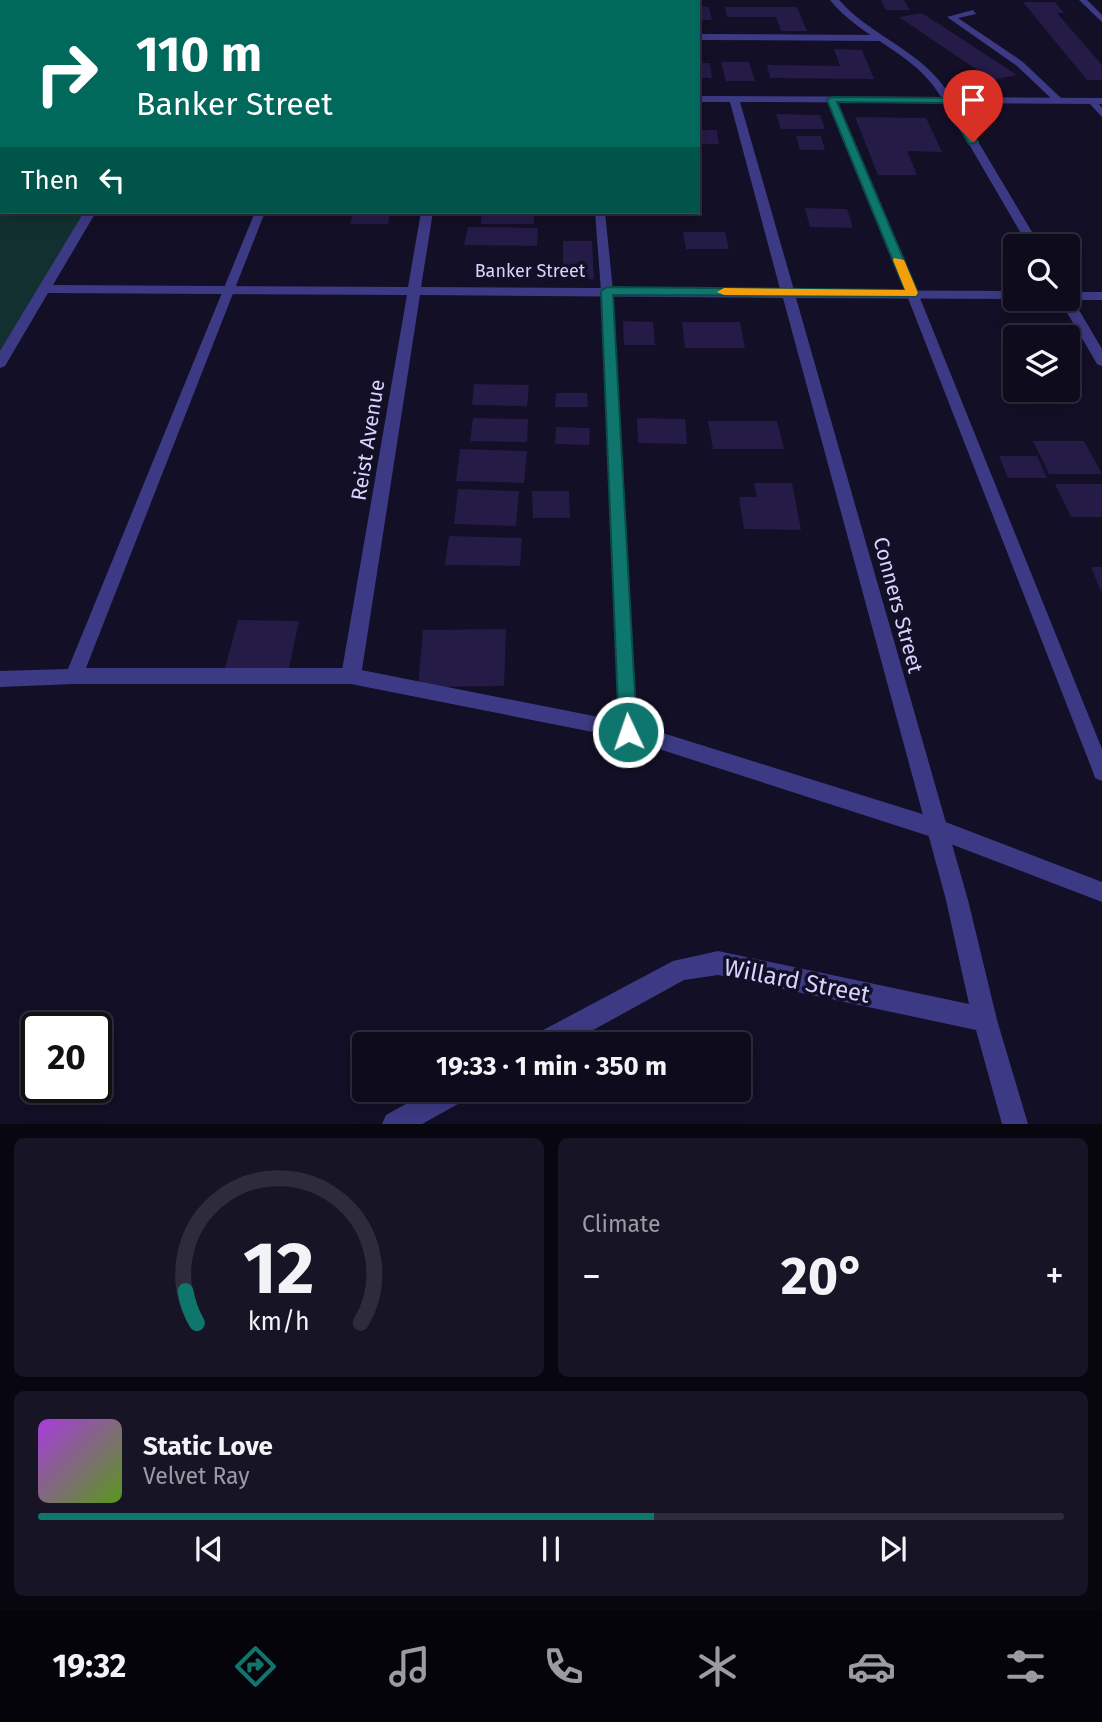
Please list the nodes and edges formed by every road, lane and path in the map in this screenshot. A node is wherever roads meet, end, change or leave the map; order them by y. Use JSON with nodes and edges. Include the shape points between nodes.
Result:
{"nodes":[{"id":1,"x":835,"y":0,"type":"edge"},
{"id":2,"x":1083,"y":0,"type":"edge"},
{"id":3,"x":973,"y":12,"type":"dead end"},
{"id":4,"x":1102,"y":20,"type":"edge"},
{"id":5,"x":700,"y":37,"type":"edge"},
{"id":6,"x":880,"y":38,"type":"junction"},
{"id":7,"x":700,"y":99,"type":"edge"},
{"id":8,"x":734,"y":99,"type":"junction"},
{"id":9,"x":832,"y":100,"type":"junction"},
{"id":10,"x":948,"y":100,"type":"junction"},
{"id":11,"x":1059,"y":101,"type":"junction"},
{"id":12,"x":1097,"y":101,"type":"edge"},
{"id":13,"x":1102,"y":114,"type":"edge"},
{"id":14,"x":89,"y":214,"type":"edge"},
{"id":15,"x":259,"y":214,"type":"edge"},
{"id":16,"x":427,"y":214,"type":"edge"},
{"id":17,"x":600,"y":214,"type":"edge"},
{"id":18,"x":1027,"y":234,"type":"edge"},
{"id":19,"x":44,"y":289,"type":"junction"},
{"id":20,"x":230,"y":289,"type":"junction"},
{"id":21,"x":414,"y":290,"type":"junction"},
{"id":22,"x":607,"y":291,"type":"junction"},
{"id":23,"x":788,"y":292,"type":"junction"},
{"id":24,"x":912,"y":293,"type":"junction"},
{"id":25,"x":1003,"y":295,"type":"edge"},
{"id":26,"x":1102,"y":296,"type":"edge"},
{"id":27,"x":1080,"y":297,"type":"edge"},
{"id":28,"x":1075,"y":311,"type":"edge"},
{"id":29,"x":1102,"y":361,"type":"edge"},
{"id":30,"x":0,"y":363,"type":"edge"},
{"id":31,"x":74,"y":676,"type":"junction"},
{"id":32,"x":351,"y":676,"type":"junction"},
{"id":33,"x":0,"y":679,"type":"edge"},
{"id":34,"x":628,"y":732,"type":"junction"},
{"id":35,"x":1102,"y":772,"type":"edge"},
{"id":36,"x":935,"y":828,"type":"junction"},
{"id":37,"x":1102,"y":892,"type":"edge"},
{"id":38,"x":985,"y":1020,"type":"junction"},
{"id":39,"x":565,"y":1032,"type":"edge"},
{"id":40,"x":436,"y":1102,"type":"edge"},
{"id":41,"x":395,"y":1124,"type":"edge"},
{"id":42,"x":1015,"y":1124,"type":"edge"}],
"edges":[{"from":1,"to":6,"type":"street","via":[[849,18]]},
{"from":2,"to":4,"type":"lane"},
{"from":3,"to":11,"type":"lane","via":[[951,17],[1020,64]]},
{"from":5,"to":6,"type":"lane"},
{"from":6,"to":10,"type":"street","via":[[917,62]]},
{"from":7,"to":8,"type":"street"},
{"from":8,"to":9,"type":"street"},
{"from":8,"to":23,"type":"street","name":"Conners Street"},
{"from":9,"to":10,"type":"street"},
{"from":9,"to":24,"type":"lane"},
{"from":10,"to":11,"type":"street"},
{"from":10,"to":18,"type":"street"},
{"from":11,"to":12,"type":"street"},
{"from":12,"to":13,"type":"lane"},
{"from":14,"to":19,"type":"street"},
{"from":15,"to":20,"type":"lane"},
{"from":16,"to":21,"type":"street","name":"Reist Avenue"},
{"from":17,"to":22,"type":"lane"},
{"from":19,"to":20,"type":"street","name":"Banker Street"},
{"from":19,"to":30,"type":"street"},
{"from":20,"to":21,"type":"street","name":"Banker Street"},
{"from":20,"to":31,"type":"lane"},
{"from":21,"to":22,"type":"street","name":"Banker Street"},
{"from":21,"to":32,"type":"street","name":"Reist Avenue"},
{"from":22,"to":23,"type":"street","name":"Banker Street"},
{"from":22,"to":34,"type":"lane"},
{"from":23,"to":24,"type":"street","name":"Banker Street"},
{"from":23,"to":36,"type":"street","name":"Conners Street"},
{"from":24,"to":25,"type":"street","name":"Banker Street"},
{"from":24,"to":35,"type":"lane"},
{"from":26,"to":27,"type":"street"},
{"from":28,"to":29,"type":"street"},
{"from":31,"to":32,"type":"lane"},
{"from":31,"to":33,"type":"lane"},
{"from":32,"to":34,"type":"lane"},
{"from":34,"to":36,"type":"lane"},
{"from":36,"to":37,"type":"lane"},
{"from":36,"to":38,"type":"street","name":"Conners Street"},
{"from":38,"to":39,"type":"street","name":"Willard Street","via":[[718,963],[681,969]]},
{"from":38,"to":42,"type":"street","name":"Conners Street"},
{"from":40,"to":41,"type":"street"}]}
